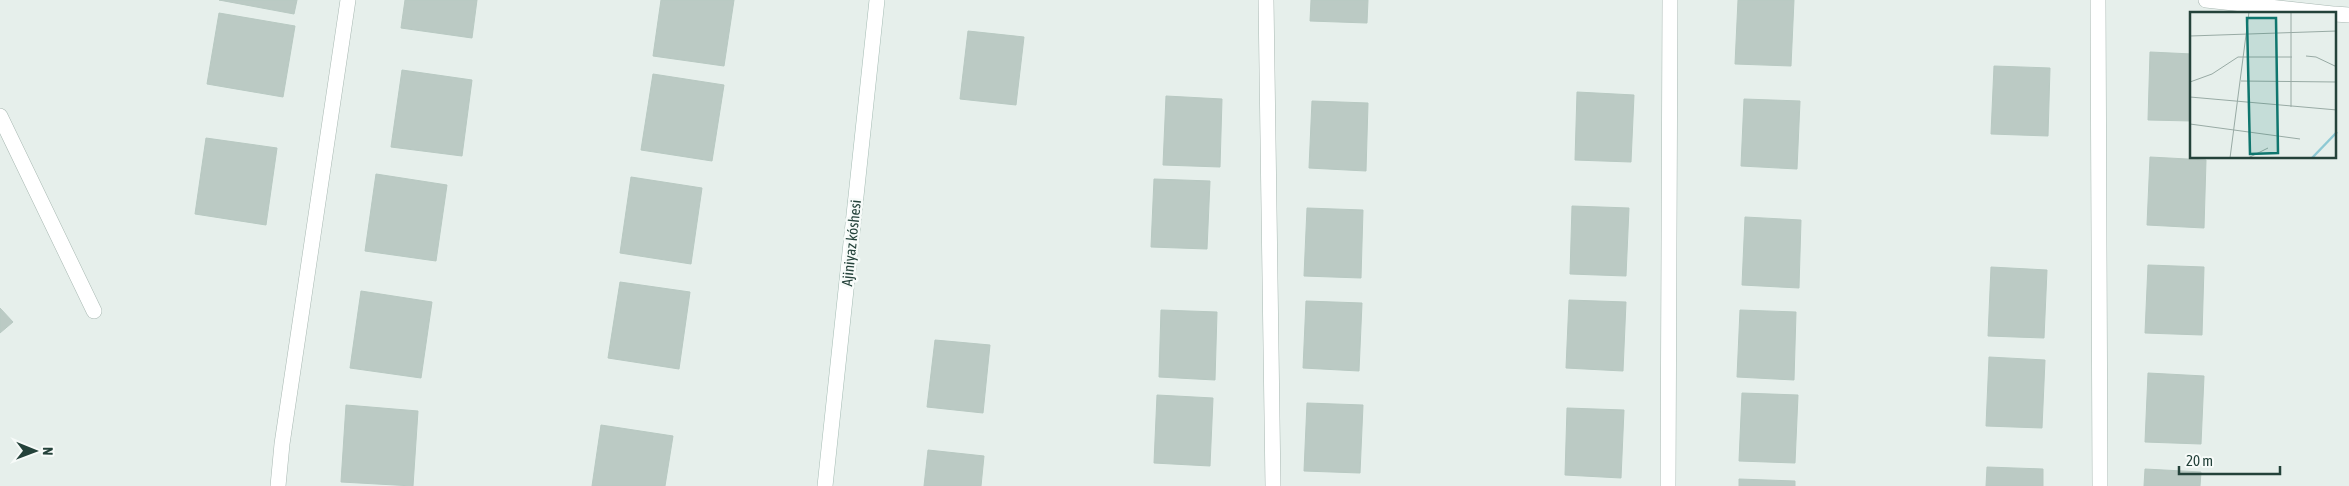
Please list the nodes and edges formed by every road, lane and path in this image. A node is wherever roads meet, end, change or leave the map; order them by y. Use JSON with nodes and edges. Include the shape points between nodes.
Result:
{"nodes":[{"id":1,"x":348,"y":0,"type":"edge"},
{"id":2,"x":877,"y":0,"type":"edge"},
{"id":3,"x":1266,"y":0,"type":"edge"},
{"id":4,"x":1670,"y":0,"type":"edge"},
{"id":5,"x":2098,"y":0,"type":"edge"},
{"id":6,"x":2206,"y":0,"type":"edge"},
{"id":7,"x":2316,"y":12,"type":"edge"},
{"id":8,"x":2336,"y":14,"type":"edge"},
{"id":9,"x":2349,"y":16,"type":"edge"},
{"id":10,"x":0,"y":116,"type":"edge"},
{"id":11,"x":94,"y":311,"type":"dead end"},
{"id":12,"x":278,"y":486,"type":"edge"},
{"id":13,"x":825,"y":486,"type":"edge"},
{"id":14,"x":1273,"y":486,"type":"edge"},
{"id":15,"x":1668,"y":486,"type":"edge"},
{"id":16,"x":2100,"y":486,"type":"edge"}],
"edges":[{"from":1,"to":12,"type":"street"},
{"from":2,"to":13,"type":"street","name":"Ajiniyaz kóshesi"},
{"from":3,"to":14,"type":"street"},
{"from":4,"to":15,"type":"street"},
{"from":5,"to":16,"type":"street"},
{"from":6,"to":7,"type":"street"},
{"from":8,"to":9,"type":"street"},
{"from":10,"to":11,"type":"street"}]}
